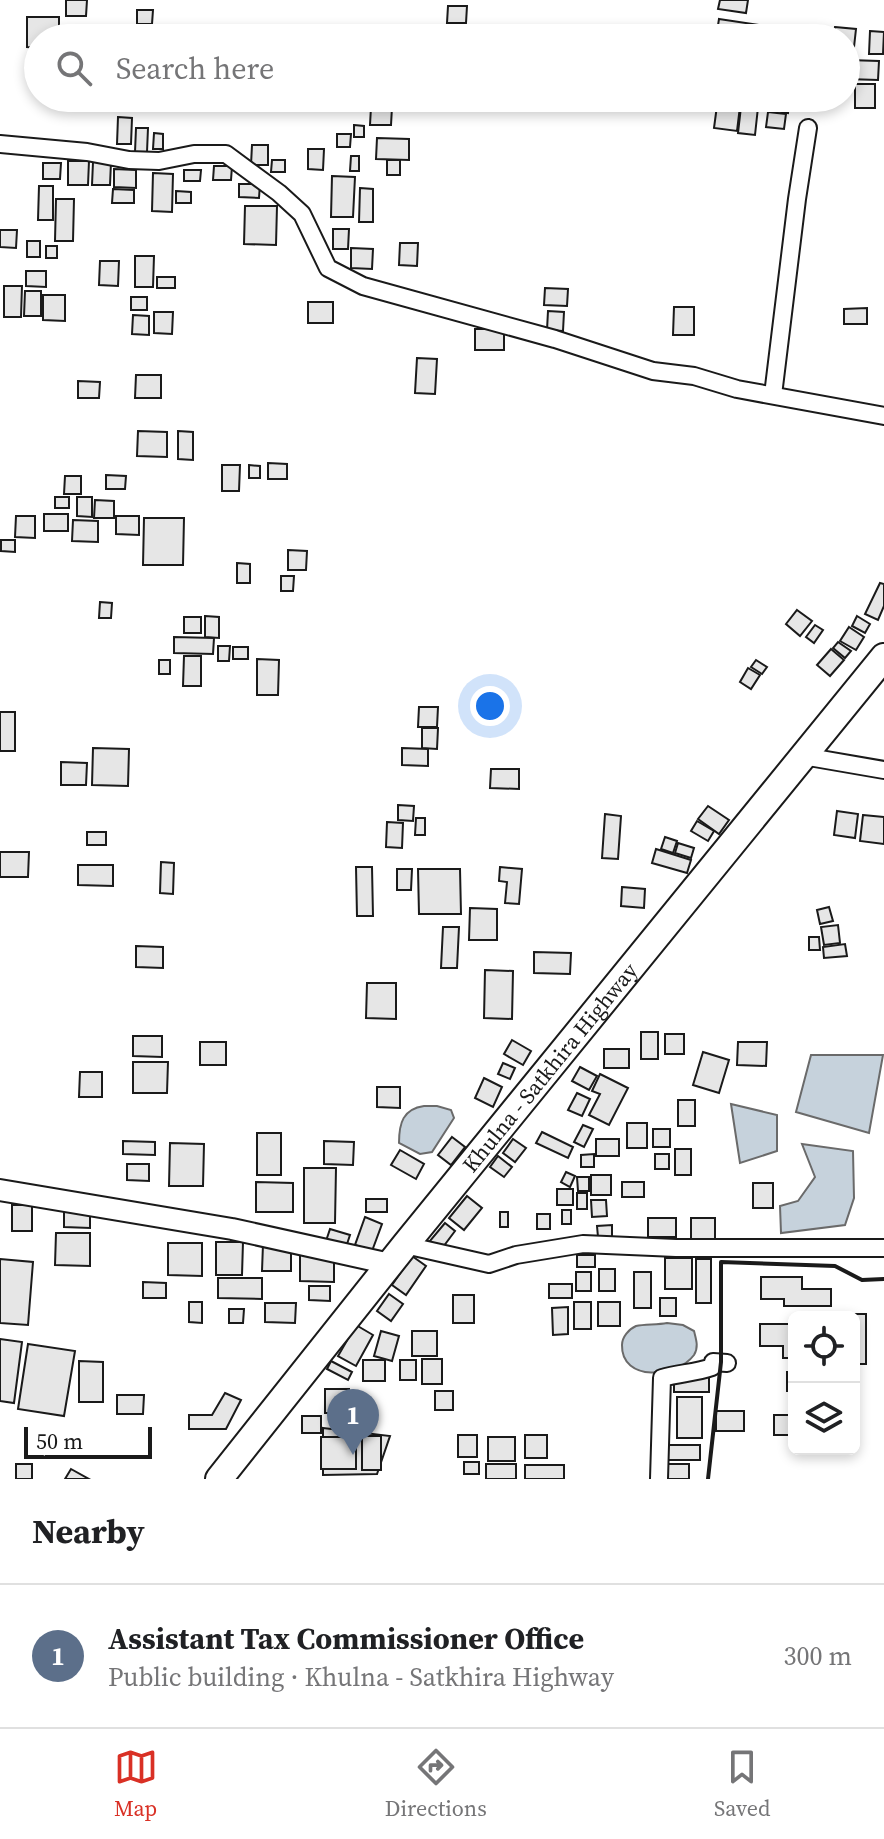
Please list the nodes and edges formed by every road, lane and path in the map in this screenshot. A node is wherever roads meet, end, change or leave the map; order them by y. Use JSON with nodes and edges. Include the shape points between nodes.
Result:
{"nodes":[{"id":1,"x":808,"y":128,"type":"dead end"},
{"id":2,"x":0,"y":144,"type":"edge"},
{"id":3,"x":773,"y":395,"type":"junction"},
{"id":4,"x":884,"y":416,"type":"edge"},
{"id":5,"x":884,"y":657,"type":"edge"},
{"id":6,"x":803,"y":756,"type":"junction"},
{"id":7,"x":884,"y":770,"type":"edge"},
{"id":8,"x":0,"y":1190,"type":"edge"},
{"id":9,"x":884,"y":1248,"type":"edge"},
{"id":10,"x":398,"y":1255,"type":"junction"},
{"id":11,"x":727,"y":1363,"type":"dead end"},
{"id":12,"x":219,"y":1479,"type":"edge"},
{"id":13,"x":659,"y":1479,"type":"edge"}],
"edges":[{"from":1,"to":3,"type":"street"},
{"from":2,"to":3,"type":"street","via":[[129,160],[226,154],[302,214],[328,268],[363,286],[653,371]]},
{"from":3,"to":4,"type":"street"},
{"from":5,"to":6,"type":"highway","name":"Khulna - Satkhira Highway"},
{"from":6,"to":7,"type":"street"},
{"from":6,"to":10,"type":"highway","name":"Khulna - Satkhira Highway"},
{"from":8,"to":10,"type":"street"},
{"from":9,"to":10,"type":"street","via":[[583,1244],[489,1264]]},
{"from":10,"to":12,"type":"highway","name":"Khulna - Satkhira Highway"},
{"from":11,"to":13,"type":"street","via":[[713,1362],[697,1372],[662,1378]]}]}
